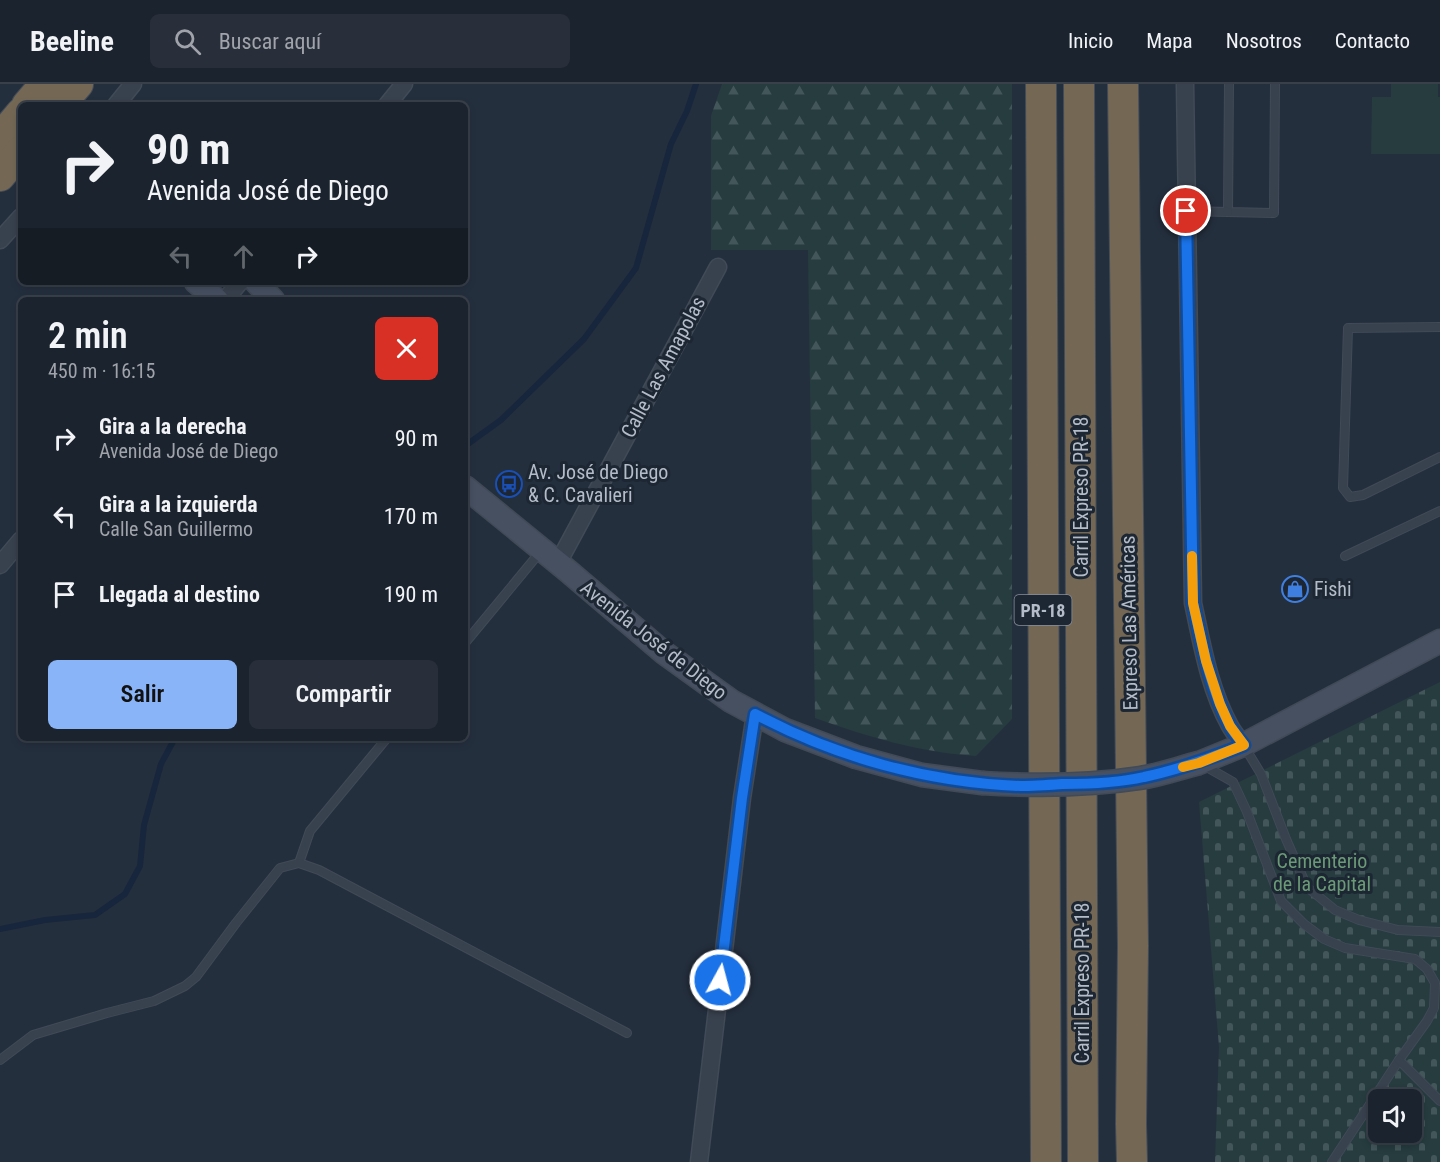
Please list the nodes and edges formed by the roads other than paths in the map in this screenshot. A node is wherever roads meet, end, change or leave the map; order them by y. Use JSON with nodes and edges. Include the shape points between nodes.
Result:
{"nodes":[{"id":1,"x":78,"y":84,"type":"edge"},
{"id":2,"x":133,"y":84,"type":"edge"},
{"id":3,"x":404,"y":84,"type":"edge"},
{"id":4,"x":1041,"y":84,"type":"edge"},
{"id":5,"x":1079,"y":84,"type":"edge"},
{"id":6,"x":1123,"y":84,"type":"edge"},
{"id":7,"x":1185,"y":84,"type":"edge"},
{"id":8,"x":1228,"y":84,"type":"edge"},
{"id":9,"x":1275,"y":84,"type":"edge"},
{"id":10,"x":40,"y":102,"type":"edge"},
{"id":11,"x":118,"y":102,"type":"edge"},
{"id":12,"x":389,"y":102,"type":"edge"},
{"id":13,"x":18,"y":155,"type":"edge"},
{"id":14,"x":0,"y":176,"type":"edge"},
{"id":15,"x":1186,"y":211,"type":"junction"},
{"id":16,"x":1228,"y":212,"type":"junction"},
{"id":17,"x":18,"y":220,"type":"edge"},
{"id":18,"x":0,"y":240,"type":"edge"},
{"id":19,"x":718,"y":267,"type":"dead end"},
{"id":20,"x":200,"y":285,"type":"edge"},
{"id":21,"x":238,"y":285,"type":"edge"},
{"id":22,"x":259,"y":285,"type":"edge"},
{"id":23,"x":214,"y":297,"type":"edge"},
{"id":24,"x":228,"y":297,"type":"edge"},
{"id":25,"x":270,"y":297,"type":"edge"},
{"id":26,"x":1440,"y":327,"type":"edge"},
{"id":27,"x":1440,"y":457,"type":"edge"},
{"id":28,"x":468,"y":489,"type":"edge"},
{"id":29,"x":1440,"y":511,"type":"edge"},
{"id":30,"x":18,"y":544,"type":"edge"},
{"id":31,"x":550,"y":556,"type":"junction"},
{"id":32,"x":1345,"y":556,"type":"dead end"},
{"id":33,"x":0,"y":565,"type":"edge"},
{"id":34,"x":468,"y":640,"type":"edge"},
{"id":35,"x":1440,"y":641,"type":"edge"},
{"id":36,"x":755,"y":714,"type":"junction"},
{"id":37,"x":385,"y":741,"type":"edge"},
{"id":38,"x":1244,"y":745,"type":"junction"},
{"id":39,"x":1199,"y":763,"type":"junction"},
{"id":40,"x":299,"y":863,"type":"junction"},
{"id":41,"x":1440,"y":933,"type":"edge"},
{"id":42,"x":627,"y":1033,"type":"dead end"},
{"id":43,"x":0,"y":1060,"type":"edge"},
{"id":44,"x":1399,"y":1060,"type":"junction"},
{"id":45,"x":1440,"y":1101,"type":"edge"},
{"id":46,"x":699,"y":1162,"type":"edge"},
{"id":47,"x":1046,"y":1162,"type":"edge"},
{"id":48,"x":1083,"y":1162,"type":"edge"},
{"id":49,"x":1132,"y":1162,"type":"edge"},
{"id":50,"x":1332,"y":1162,"type":"edge"}],
"edges":[{"from":1,"to":10,"type":"highway"},
{"from":2,"to":11,"type":"street"},
{"from":3,"to":12,"type":"street"},
{"from":4,"to":47,"type":"highway","number":"PR-18"},
{"from":5,"to":48,"type":"highway","name":"Carril Expreso PR-18"},
{"from":6,"to":49,"type":"highway","name":"Expreso Las Américas"},
{"from":7,"to":15,"type":"street"},
{"from":8,"to":16,"type":"lane"},
{"from":9,"to":16,"type":"lane","via":[[1274,213]]},
{"from":13,"to":14,"type":"highway"},
{"from":15,"to":16,"type":"lane"},
{"from":15,"to":38,"type":"street","via":[[1193,603],[1220,704]]},
{"from":17,"to":18,"type":"street"},
{"from":19,"to":31,"type":"street","name":"Calle Las Amapolas"},
{"from":20,"to":23,"type":"street"},
{"from":21,"to":24,"type":"street"},
{"from":22,"to":25,"type":"street"},
{"from":26,"to":27,"type":"lane","via":[[1348,328],[1343,488],[1350,497],[1363,495]]},
{"from":28,"to":31,"type":"street","name":"Avenida José de Diego"},
{"from":29,"to":32,"type":"lane"},
{"from":30,"to":33,"type":"street"},
{"from":31,"to":34,"type":"lane"},
{"from":31,"to":36,"type":"street","name":"Avenida José de Diego","via":[[663,652]]},
{"from":35,"to":38,"type":"street","name":"Avenida José de Diego"},
{"from":36,"to":39,"type":"street","name":"Avenida José de Diego","bridge":true,"via":[[856,757],[922,775],[982,783],[1084,784],[1142,778]]},
{"from":36,"to":46,"type":"street"},
{"from":37,"to":40,"type":"lane","via":[[310,831]]},
{"from":38,"to":39,"type":"street","name":"Avenida José de Diego"},
{"from":38,"to":41,"type":"lane","via":[[1261,774],[1307,887],[1335,910],[1359,920],[1398,930]]},
{"from":39,"to":44,"type":"lane","via":[[1233,782],[1281,901],[1304,924],[1345,948],[1415,960],[1427,969],[1435,983],[1434,1008]]},
{"from":40,"to":42,"type":"lane"},
{"from":40,"to":43,"type":"lane","via":[[280,868],[185,986],[154,1001],[33,1035]]},
{"from":44,"to":45,"type":"lane"},
{"from":44,"to":50,"type":"lane"}]}
